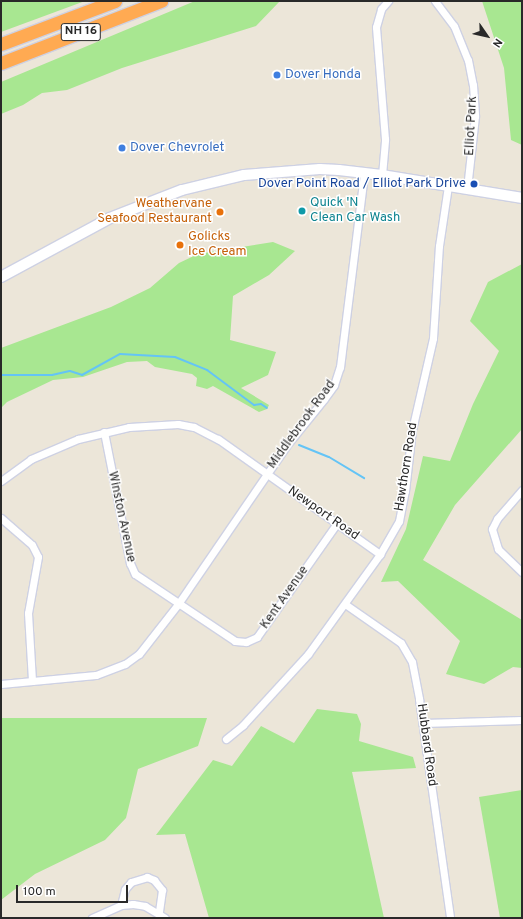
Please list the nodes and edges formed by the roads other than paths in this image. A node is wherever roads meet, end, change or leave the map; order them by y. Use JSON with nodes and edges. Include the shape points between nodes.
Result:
{"nodes":[{"id":1,"x":115,"y":1,"type":"edge"},
{"id":2,"x":161,"y":1,"type":"edge"},
{"id":3,"x":388,"y":1,"type":"edge"},
{"id":4,"x":435,"y":1,"type":"edge"},
{"id":5,"x":1,"y":44,"type":"edge"},
{"id":6,"x":1,"y":63,"type":"edge"},
{"id":7,"x":364,"y":173,"type":"junction"},
{"id":8,"x":382,"y":175,"type":"junction"},
{"id":9,"x":448,"y":186,"type":"junction"},
{"id":10,"x":466,"y":188,"type":"junction"},
{"id":11,"x":522,"y":198,"type":"edge"},
{"id":12,"x":1,"y":277,"type":"edge"},
{"id":13,"x":104,"y":432,"type":"junction"},
{"id":14,"x":266,"y":474,"type":"junction"},
{"id":15,"x":1,"y":482,"type":"edge"},
{"id":16,"x":522,"y":490,"type":"edge"},
{"id":17,"x":1,"y":518,"type":"edge"},
{"id":18,"x":337,"y":523,"type":"junction"},
{"id":19,"x":380,"y":554,"type":"junction"},
{"id":20,"x":522,"y":572,"type":"edge"},
{"id":21,"x":178,"y":604,"type":"junction"},
{"id":22,"x":344,"y":604,"type":"junction"},
{"id":23,"x":32,"y":682,"type":"junction"},
{"id":24,"x":1,"y":684,"type":"edge"},
{"id":25,"x":522,"y":720,"type":"edge"},
{"id":26,"x":423,"y":722,"type":"junction"},
{"id":27,"x":226,"y":738,"type":"dead end"},
{"id":28,"x":122,"y":905,"type":"junction"},
{"id":29,"x":159,"y":912,"type":"junction"},
{"id":30,"x":92,"y":918,"type":"edge"},
{"id":31,"x":165,"y":918,"type":"edge"},
{"id":32,"x":450,"y":918,"type":"edge"}],
"edges":[{"from":1,"to":5,"type":"highway","number":"NH 16"},
{"from":2,"to":6,"type":"highway","number":"NH 16"},
{"from":3,"to":8,"type":"street","via":[[381,9],[376,27],[385,139]]},
{"from":4,"to":10,"type":"street","name":"Elliot Park","via":[[454,26],[468,60],[473,85],[475,116]]},
{"from":7,"to":8,"type":"main road"},
{"from":7,"to":12,"type":"main road","via":[[320,169],[244,176],[182,190],[110,218]]},
{"from":7,"to":14,"type":"street","name":"Middlebrook Road","via":[[338,376],[324,399]]},
{"from":8,"to":9,"type":"main road"},
{"from":9,"to":10,"type":"main road"},
{"from":9,"to":19,"type":"street","name":"Hawthorn Road","via":[[439,246],[433,338],[412,430],[404,500],[395,529]]},
{"from":10,"to":11,"type":"main road"},
{"from":13,"to":14,"type":"street","name":"Newport Road","via":[[165,423],[194,427],[218,439]]},
{"from":13,"to":15,"type":"street","name":"Newport Road","via":[[45,451]]},
{"from":13,"to":21,"type":"street","name":"Winston Avenue","via":[[132,568],[138,578]]},
{"from":14,"to":18,"type":"street","name":"Newport Road"},
{"from":14,"to":21,"type":"street","name":"Middlebrook Road"},
{"from":16,"to":20,"type":"street","via":[[496,518],[492,529],[498,549]]},
{"from":17,"to":23,"type":"street","via":[[32,545],[38,556],[28,613]]},
{"from":18,"to":19,"type":"street","name":"Newport Road"},
{"from":18,"to":21,"type":"street","name":"Kent Avenue","via":[[261,632],[252,641],[240,642],[231,638]]},
{"from":19,"to":22,"type":"street","name":"Hawthorn Road"},
{"from":21,"to":23,"type":"street","name":"Middlebrook Road","via":[[145,647],[125,664],[86,678]]},
{"from":22,"to":26,"type":"street","name":"Hubbard Road","via":[[394,638],[407,651],[414,671]]},
{"from":22,"to":27,"type":"street","name":"Hawthorn Road","via":[[292,672],[243,725]]},
{"from":23,"to":24,"type":"street","name":"Middlebrook Road"},
{"from":25,"to":26,"type":"street"},
{"from":26,"to":32,"type":"street","name":"Hubbard Road"},
{"from":28,"to":29,"type":"street","via":[[145,906]]},
{"from":28,"to":29,"type":"street","via":[[125,889],[131,882],[147,877],[154,880],[162,890]]},
{"from":28,"to":30,"type":"street"},
{"from":29,"to":31,"type":"street"}]}
